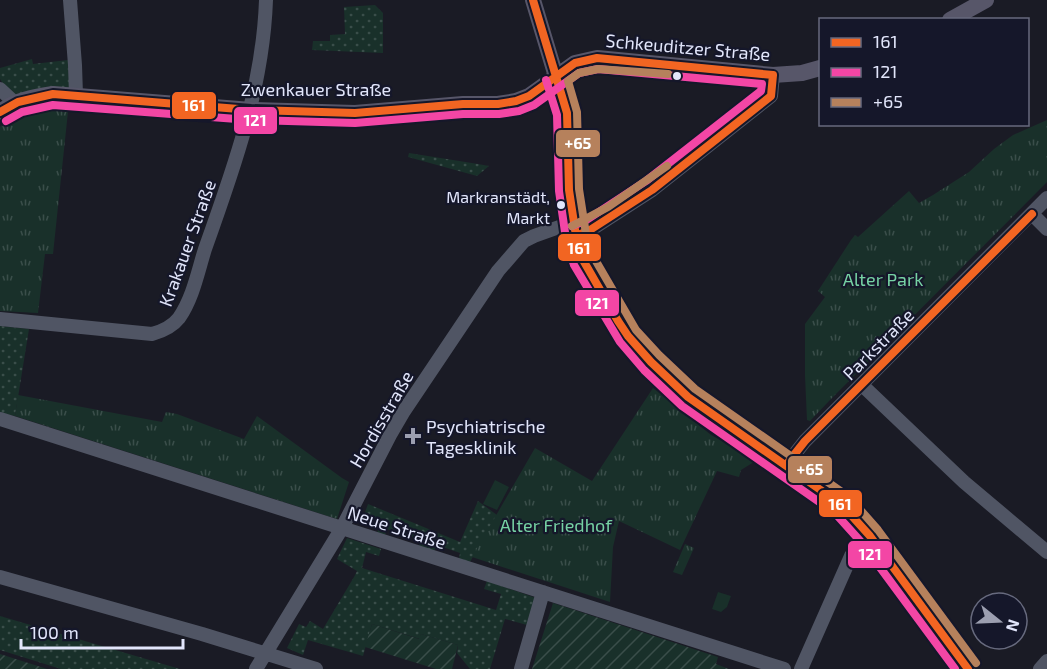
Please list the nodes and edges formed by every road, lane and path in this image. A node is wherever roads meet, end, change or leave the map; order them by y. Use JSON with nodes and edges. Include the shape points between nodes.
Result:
{"nodes":[{"id":1,"x":70,"y":0,"type":"edge"},
{"id":2,"x":266,"y":0,"type":"edge"},
{"id":3,"x":533,"y":0,"type":"edge"},
{"id":4,"x":986,"y":0,"type":"edge"},
{"id":5,"x":954,"y":18,"type":"edge"},
{"id":6,"x":819,"y":68,"type":"edge"},
{"id":7,"x":773,"y":75,"type":"junction"},
{"id":8,"x":556,"y":77,"type":"junction"},
{"id":9,"x":0,"y":89,"type":"edge"},
{"id":10,"x":76,"y":94,"type":"junction"},
{"id":11,"x":15,"y":103,"type":"junction"},
{"id":12,"x":251,"y":110,"type":"junction"},
{"id":13,"x":0,"y":112,"type":"edge"},
{"id":14,"x":1047,"y":198,"type":"edge"},
{"id":15,"x":1032,"y":214,"type":"junction"},
{"id":16,"x":574,"y":229,"type":"junction"},
{"id":17,"x":1047,"y":229,"type":"edge"},
{"id":18,"x":0,"y":319,"type":"edge"},
{"id":19,"x":862,"y":385,"type":"junction"},
{"id":20,"x":0,"y":420,"type":"edge"},
{"id":21,"x":786,"y":465,"type":"junction"},
{"id":22,"x":342,"y":528,"type":"junction"},
{"id":23,"x":870,"y":536,"type":"junction"},
{"id":24,"x":1047,"y":552,"type":"edge"},
{"id":25,"x":0,"y":577,"type":"edge"},
{"id":26,"x":543,"y":592,"type":"junction"},
{"id":27,"x":266,"y":653,"type":"junction"},
{"id":28,"x":1047,"y":661,"type":"edge"},
{"id":29,"x":256,"y":669,"type":"edge"},
{"id":30,"x":316,"y":669,"type":"edge"},
{"id":31,"x":521,"y":669,"type":"edge"},
{"id":32,"x":784,"y":669,"type":"edge"},
{"id":33,"x":801,"y":669,"type":"edge"},
{"id":34,"x":968,"y":669,"type":"edge"},
{"id":35,"x":1040,"y":669,"type":"edge"}],
"edges":[{"from":1,"to":10,"type":"street"},
{"from":2,"to":12,"type":"street","name":"Krakauer Straße"},
{"from":3,"to":8,"type":"main road"},
{"from":4,"to":5,"type":"main road"},
{"from":6,"to":7,"type":"main road","name":"Schkeuditzer Straße"},
{"from":7,"to":8,"type":"main road","name":"Schkeuditzer Straße","via":[[597,58],[575,63]]},
{"from":7,"to":16,"type":"street","name":"Hordisstraße","via":[[771,96],[652,190],[590,230]]},
{"from":8,"to":12,"type":"main road","name":"Zwenkauer Straße","via":[[529,96],[498,104],[355,113]]},
{"from":8,"to":16,"type":"main road","via":[[567,113]]},
{"from":9,"to":11,"type":"street"},
{"from":10,"to":11,"type":"main road","name":"Zwenkauer Straße","via":[[53,93]]},
{"from":10,"to":12,"type":"main road","name":"Zwenkauer Straße"},
{"from":11,"to":13,"type":"main road","name":"Zwenkauer Straße"},
{"from":12,"to":18,"type":"street","name":"Krakauer Straße","via":[[184,309],[164,331],[152,334]]},
{"from":14,"to":15,"type":"street","name":"Parkstraße"},
{"from":15,"to":17,"type":"street"},
{"from":15,"to":19,"type":"street","name":"Parkstraße"},
{"from":16,"to":21,"type":"main road","via":[[583,260],[618,321],[651,362],[688,396]]},
{"from":16,"to":22,"type":"street","name":"Hordisstraße","via":[[524,241],[498,271],[416,391]]},
{"from":19,"to":21,"type":"street","name":"Parkstraße"},
{"from":19,"to":24,"type":"street","via":[[964,482]]},
{"from":20,"to":22,"type":"street","name":"Neue Straße"},
{"from":21,"to":23,"type":"main road","via":[[842,505]]},
{"from":22,"to":26,"type":"street","name":"Neue Straße"},
{"from":22,"to":27,"type":"street","name":"Hordisstraße"},
{"from":23,"to":33,"type":"street","via":[[851,556]]},
{"from":23,"to":34,"type":"main road"},
{"from":25,"to":27,"type":"street"},
{"from":26,"to":31,"type":"street"},
{"from":26,"to":32,"type":"street","name":"Neue Straße"},
{"from":27,"to":29,"type":"street","name":"Hordisstraße"},
{"from":27,"to":30,"type":"street"},
{"from":28,"to":35,"type":"street"}]}
